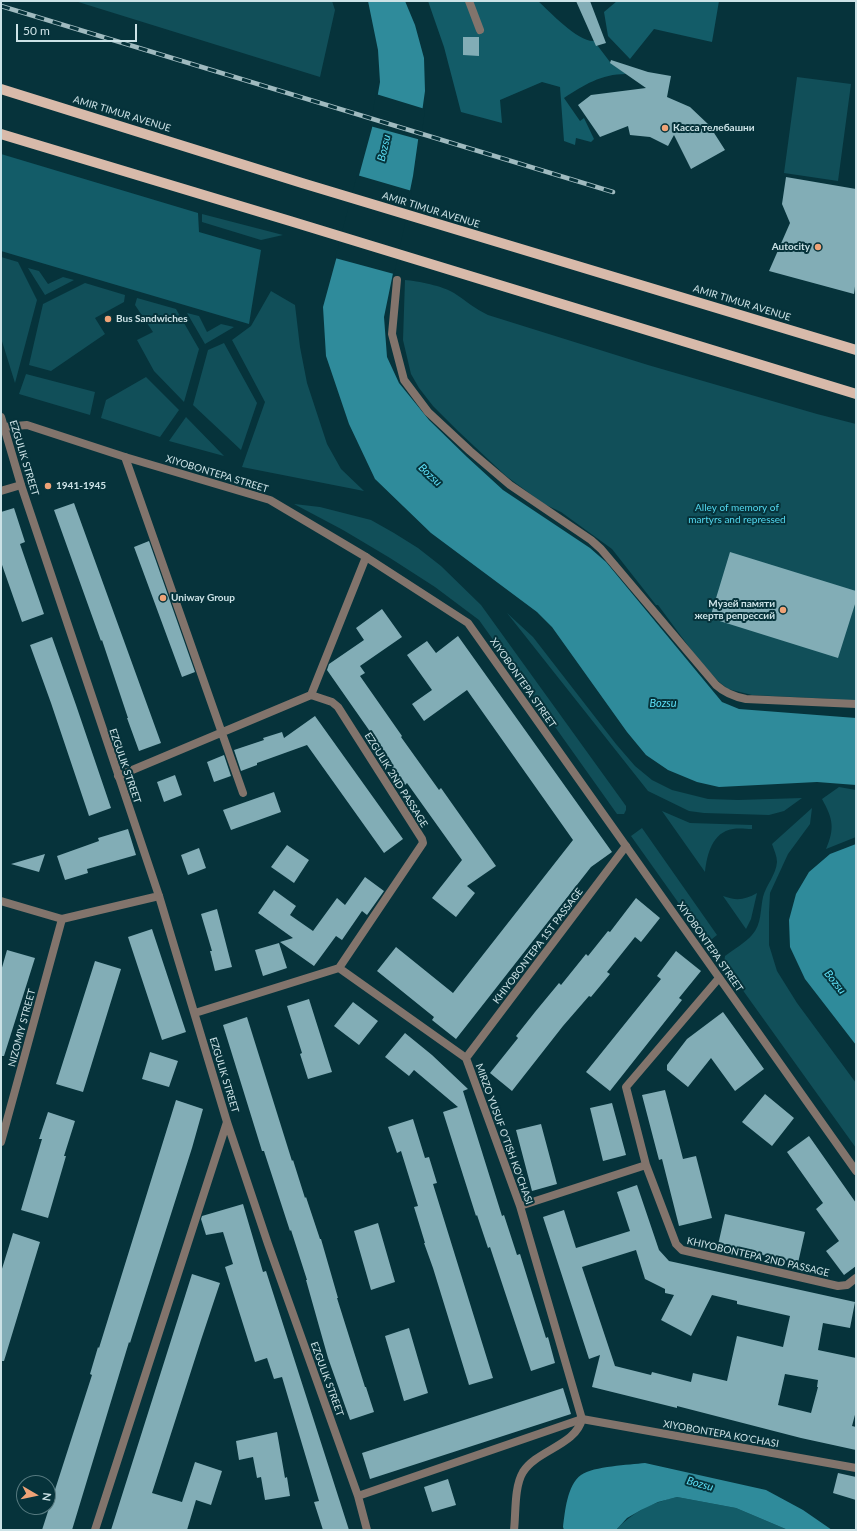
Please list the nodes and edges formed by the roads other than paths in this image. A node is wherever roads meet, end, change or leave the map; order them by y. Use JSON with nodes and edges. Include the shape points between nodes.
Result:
{"nodes":[{"id":1,"x":469,"y":1,"type":"edge"},
{"id":2,"x":480,"y":30,"type":"dead end"},
{"id":3,"x":1,"y":89,"type":"edge"},
{"id":4,"x":1,"y":134,"type":"edge"},
{"id":5,"x":398,"y":280,"type":"dead end"},
{"id":6,"x":856,"y":350,"type":"edge"},
{"id":7,"x":856,"y":394,"type":"edge"},
{"id":8,"x":1,"y":417,"type":"edge"},
{"id":9,"x":4,"y":427,"type":"junction"},
{"id":10,"x":125,"y":457,"type":"junction"},
{"id":11,"x":21,"y":485,"type":"junction"},
{"id":12,"x":1,"y":491,"type":"edge"},
{"id":13,"x":366,"y":557,"type":"junction"},
{"id":14,"x":311,"y":695,"type":"junction"},
{"id":15,"x":856,"y":704,"type":"edge"},
{"id":16,"x":222,"y":732,"type":"junction"},
{"id":17,"x":118,"y":776,"type":"junction"},
{"id":18,"x":243,"y":793,"type":"dead end"},
{"id":19,"x":626,"y":846,"type":"junction"},
{"id":20,"x":159,"y":896,"type":"junction"},
{"id":21,"x":1,"y":901,"type":"edge"},
{"id":22,"x":62,"y":919,"type":"junction"},
{"id":23,"x":339,"y":968,"type":"junction"},
{"id":24,"x":719,"y":978,"type":"junction"},
{"id":25,"x":195,"y":1013,"type":"junction"},
{"id":26,"x":466,"y":1058,"type":"junction"},
{"id":27,"x":227,"y":1122,"type":"junction"},
{"id":28,"x":1,"y":1142,"type":"edge"},
{"id":29,"x":646,"y":1165,"type":"junction"},
{"id":30,"x":856,"y":1171,"type":"edge"},
{"id":31,"x":520,"y":1206,"type":"junction"},
{"id":32,"x":856,"y":1278,"type":"edge"},
{"id":33,"x":582,"y":1419,"type":"junction"},
{"id":34,"x":856,"y":1468,"type":"edge"},
{"id":35,"x":358,"y":1496,"type":"junction"},
{"id":36,"x":95,"y":1530,"type":"edge"},
{"id":37,"x":367,"y":1530,"type":"edge"},
{"id":38,"x":514,"y":1530,"type":"edge"}],
"edges":[{"from":1,"to":2,"type":"street"},
{"from":3,"to":6,"type":"main road","name":"AMIR TIMUR AVENUE","via":[[472,235]]},
{"from":4,"to":7,"type":"main road"},
{"from":5,"to":15,"type":"street","via":[[392,334],[404,380],[428,412],[510,485],[601,549],[716,685],[723,691],[746,699]]},
{"from":8,"to":9,"type":"street","name":"EZGULIK STREET"},
{"from":9,"to":10,"type":"street","name":"XIYOBONTEPA STREET","via":[[27,425]]},
{"from":9,"to":11,"type":"street","name":"EZGULIK STREET"},
{"from":10,"to":13,"type":"street","name":"XIYOBONTEPA STREET","via":[[270,500]]},
{"from":10,"to":16,"type":"street"},
{"from":11,"to":12,"type":"street"},
{"from":11,"to":17,"type":"street","name":"EZGULIK STREET"},
{"from":13,"to":14,"type":"street"},
{"from":13,"to":19,"type":"street","name":"XIYOBONTEPA STREET","via":[[468,623]]},
{"from":14,"to":16,"type":"street"},
{"from":14,"to":23,"type":"street","name":"EZGULIK 2ND PASSAGE","via":[[332,702],[338,707],[422,839]]},
{"from":16,"to":17,"type":"street"},
{"from":16,"to":18,"type":"street"},
{"from":17,"to":20,"type":"street","name":"EZGULIK STREET"},
{"from":19,"to":24,"type":"street","name":"XIYOBONTEPA STREET"},
{"from":19,"to":26,"type":"street","name":"KHIYOBONTEPA 1ST PASSAGE"},
{"from":20,"to":22,"type":"street"},
{"from":20,"to":25,"type":"street","name":"EZGULIK STREET"},
{"from":21,"to":22,"type":"street"},
{"from":22,"to":28,"type":"street","name":"NIZOMIY STREET"},
{"from":23,"to":25,"type":"street"},
{"from":23,"to":26,"type":"street","name":"MIRZO YUSUF O'TISH KO'CHASI"},
{"from":24,"to":29,"type":"street","name":"KHIYOBONTEPA 2ND PASSAGE","via":[[626,1086]]},
{"from":24,"to":30,"type":"street","name":"XIYOBONTEPA STREET"},
{"from":25,"to":27,"type":"street","name":"EZGULIK STREET"},
{"from":26,"to":31,"type":"street","name":"MIRZO YUSUF O'TISH KO'CHASI"},
{"from":27,"to":35,"type":"street","name":"EZGULIK STREET"},
{"from":27,"to":36,"type":"street","name":"EZGULIK STREET"},
{"from":29,"to":31,"type":"street"},
{"from":29,"to":32,"type":"street","name":"KHIYOBONTEPA 2ND PASSAGE","via":[[676,1244],[682,1250],[838,1286],[847,1285]]},
{"from":31,"to":33,"type":"street","name":"MIRZO YUSUF O'TISH KO'CHASI"},
{"from":33,"to":34,"type":"street","name":"XIYOBONTEPA KO'CHASI"},
{"from":33,"to":35,"type":"street"},
{"from":33,"to":38,"type":"street","via":[[580,1427],[568,1439],[537,1458],[524,1471],[518,1482]]},
{"from":35,"to":37,"type":"street","name":"EZGULIK STREET"}]}
